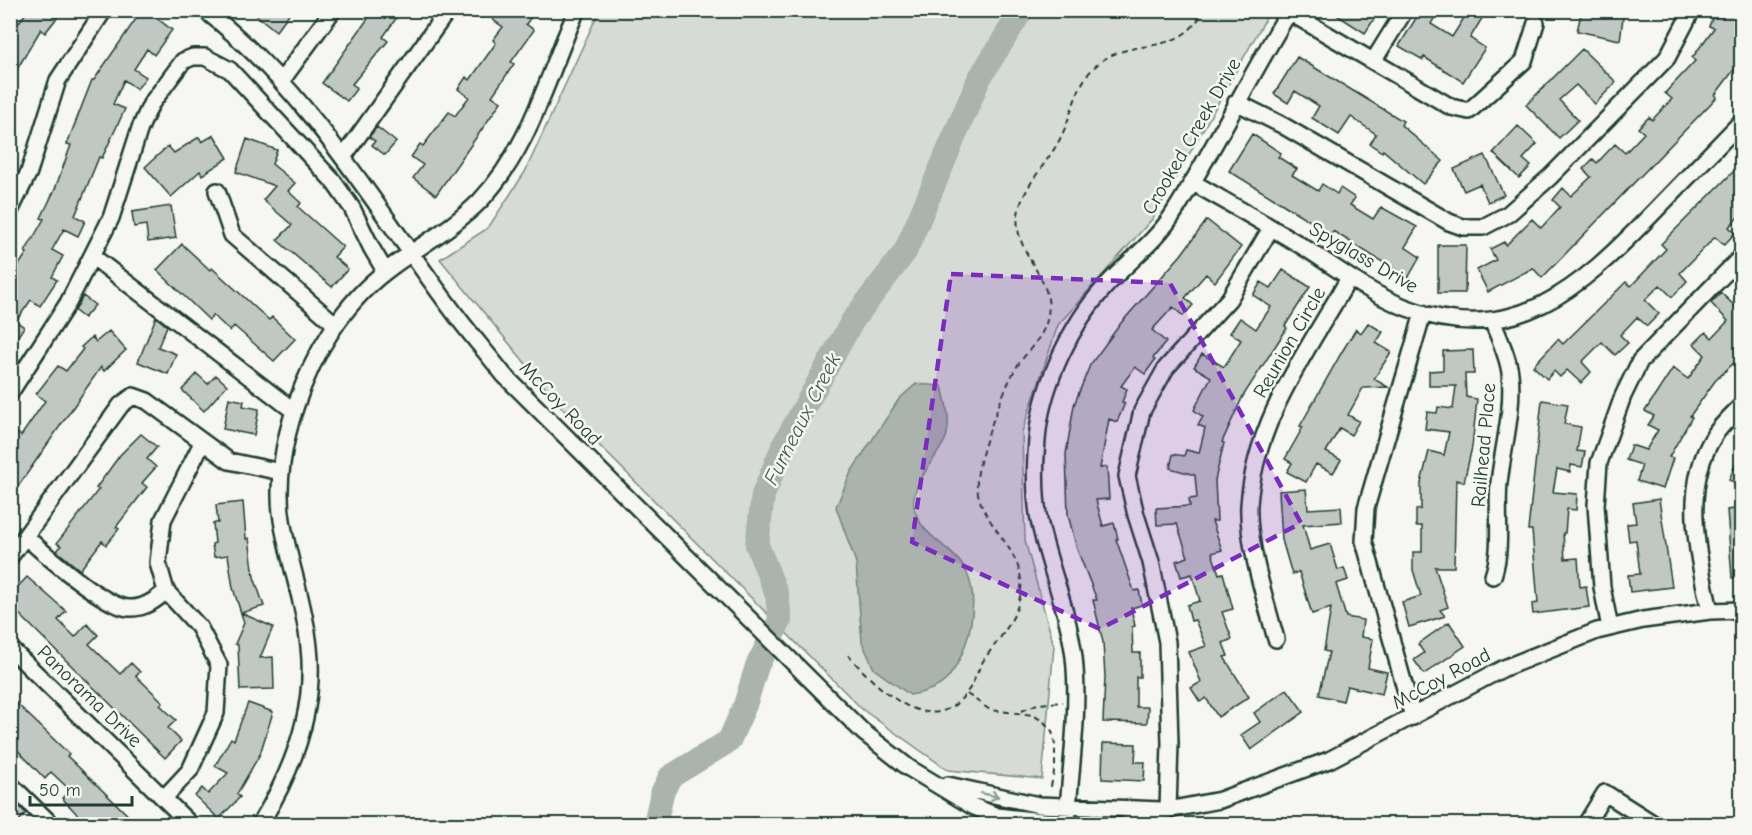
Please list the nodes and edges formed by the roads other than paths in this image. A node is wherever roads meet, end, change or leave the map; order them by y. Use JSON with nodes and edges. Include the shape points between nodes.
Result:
{"nodes":[{"id":1,"x":104,"y":10,"type":"edge"},
{"id":2,"x":333,"y":10,"type":"edge"},
{"id":3,"x":448,"y":10,"type":"edge"},
{"id":4,"x":577,"y":10,"type":"edge"},
{"id":5,"x":1405,"y":10,"type":"edge"},
{"id":6,"x":1689,"y":10,"type":"edge"},
{"id":7,"x":1290,"y":11,"type":"edge"},
{"id":8,"x":210,"y":12,"type":"edge"},
{"id":9,"x":1536,"y":23,"type":"dead end"},
{"id":10,"x":1374,"y":60,"type":"junction"},
{"id":11,"x":282,"y":80,"type":"junction"},
{"id":12,"x":1236,"y":102,"type":"junction"},
{"id":13,"x":1742,"y":121,"type":"edge"},
{"id":14,"x":344,"y":156,"type":"junction"},
{"id":15,"x":1192,"y":182,"type":"junction"},
{"id":16,"x":217,"y":191,"type":"dead end"},
{"id":17,"x":10,"y":211,"type":"edge"},
{"id":18,"x":1271,"y":228,"type":"junction"},
{"id":19,"x":411,"y":253,"type":"junction"},
{"id":20,"x":92,"y":256,"type":"junction"},
{"id":21,"x":1742,"y":256,"type":"edge"},
{"id":22,"x":385,"y":271,"type":"junction"},
{"id":23,"x":1349,"y":278,"type":"junction"},
{"id":24,"x":1423,"y":314,"type":"junction"},
{"id":25,"x":1492,"y":320,"type":"junction"},
{"id":26,"x":335,"y":324,"type":"junction"},
{"id":27,"x":10,"y":393,"type":"edge"},
{"id":28,"x":1742,"y":405,"type":"edge"},
{"id":29,"x":294,"y":411,"type":"junction"},
{"id":30,"x":202,"y":443,"type":"junction"},
{"id":31,"x":281,"y":472,"type":"junction"},
{"id":32,"x":26,"y":537,"type":"junction"},
{"id":33,"x":10,"y":557,"type":"edge"},
{"id":34,"x":1492,"y":576,"type":"dead end"},
{"id":35,"x":166,"y":591,"type":"junction"},
{"id":36,"x":1742,"y":610,"type":"edge"},
{"id":37,"x":1710,"y":611,"type":"junction"},
{"id":38,"x":1610,"y":628,"type":"junction"},
{"id":39,"x":1276,"y":639,"type":"dead end"},
{"id":40,"x":10,"y":648,"type":"edge"},
{"id":41,"x":1413,"y":717,"type":"junction"},
{"id":42,"x":933,"y":782,"type":"junction"},
{"id":43,"x":10,"y":784,"type":"edge"},
{"id":44,"x":164,"y":798,"type":"junction"},
{"id":45,"x":1068,"y":807,"type":"junction"},
{"id":46,"x":1168,"y":810,"type":"junction"},
{"id":47,"x":1067,"y":824,"type":"edge"},
{"id":48,"x":51,"y":825,"type":"edge"},
{"id":49,"x":190,"y":825,"type":"edge"},
{"id":50,"x":260,"y":825,"type":"edge"},
{"id":51,"x":1098,"y":825,"type":"edge"},
{"id":52,"x":1126,"y":825,"type":"edge"},
{"id":53,"x":1586,"y":825,"type":"edge"},
{"id":54,"x":1654,"y":825,"type":"edge"}],
"edges":[{"from":1,"to":17,"type":"street","via":[[58,80],[29,172]]},
{"from":2,"to":11,"type":"street"},
{"from":3,"to":14,"type":"street"},
{"from":4,"to":19,"type":"street","via":[[530,129],[497,179],[458,221]]},
{"from":5,"to":10,"type":"street"},
{"from":6,"to":12,"type":"street","via":[[1667,58],[1550,177],[1508,214],[1483,226],[1449,222]]},
{"from":7,"to":10,"type":"street"},
{"from":7,"to":12,"type":"street","name":"Crooked Creek Drive"},
{"from":8,"to":11,"type":"street","name":"McCoy Road"},
{"from":9,"to":10,"type":"street","via":[[1524,61],[1469,111],[1451,106]]},
{"from":11,"to":14,"type":"street","name":"McCoy Road"},
{"from":12,"to":15,"type":"street","name":"Crooked Creek Drive"},
{"from":13,"to":25,"type":"street","name":"Spyglass Drive","via":[[1607,260],[1577,284],[1538,308]]},
{"from":14,"to":19,"type":"street","name":"McCoy Road"},
{"from":15,"to":18,"type":"street","name":"Spyglass Drive"},
{"from":15,"to":45,"type":"street","name":"Crooked Creek Drive","via":[[1167,222],[1103,289],[1082,317],[1065,346],[1038,429],[1039,520],[1068,615],[1074,659]]},
{"from":16,"to":26,"type":"street","via":[[232,235]]},
{"from":18,"to":23,"type":"street","name":"Spyglass Drive"},
{"from":18,"to":46,"type":"street","via":[[1229,299],[1166,368],[1142,411],[1127,476],[1151,562],[1167,642]]},
{"from":19,"to":22,"type":"street"},
{"from":19,"to":42,"type":"street","name":"McCoy Road","via":[[504,375],[824,695],[885,751]]},
{"from":20,"to":22,"type":"street","via":[[111,218],[151,104],[183,62],[205,57],[230,70],[333,181]]},
{"from":20,"to":27,"type":"street","via":[[68,303]]},
{"from":20,"to":29,"type":"street"},
{"from":21,"to":38,"type":"street","via":[[1640,361],[1599,463],[1596,505],[1602,587]]},
{"from":22,"to":26,"type":"street"},
{"from":23,"to":24,"type":"street","name":"Spyglass Drive"},
{"from":23,"to":39,"type":"street","name":"Reunion Circle","via":[[1276,403],[1257,456],[1249,506],[1251,528]]},
{"from":24,"to":25,"type":"street","name":"Spyglass Drive","via":[[1466,321]]},
{"from":24,"to":41,"type":"street","via":[[1366,508],[1364,541]]},
{"from":25,"to":34,"type":"street","name":"Railhead Place","via":[[1510,371],[1506,445],[1499,483],[1498,545]]},
{"from":26,"to":29,"type":"street"},
{"from":28,"to":37,"type":"street","via":[[1715,434],[1704,453],[1695,499],[1697,538]]},
{"from":29,"to":31,"type":"street"},
{"from":30,"to":31,"type":"street","via":[[240,465]]},
{"from":30,"to":32,"type":"street","via":[[147,401],[133,396],[121,405]]},
{"from":30,"to":35,"type":"street","via":[[163,520],[158,563]]},
{"from":31,"to":50,"type":"street","via":[[282,517],[293,572],[302,595],[310,678],[296,754]]},
{"from":32,"to":33,"type":"street"},
{"from":32,"to":35,"type":"street","via":[[60,567],[105,598],[129,609],[154,602]]},
{"from":35,"to":44,"type":"street","via":[[199,627],[219,665],[216,714],[190,770]]},
{"from":36,"to":37,"type":"street","name":"McCoy Road"},
{"from":37,"to":38,"type":"street","name":"McCoy Road"},
{"from":38,"to":41,"type":"street","name":"McCoy Road","via":[[1532,655]]},
{"from":40,"to":44,"type":"street","name":"Panorama Drive"},
{"from":41,"to":46,"type":"street","name":"McCoy Road","via":[[1329,760],[1275,782],[1220,800]]},
{"from":42,"to":45,"type":"street","name":"McCoy Road","one_way":true,"via":[[1039,805]]},
{"from":42,"to":47,"type":"street","name":"McCoy Road","via":[[997,816]]},
{"from":43,"to":48,"type":"street"},
{"from":44,"to":49,"type":"street","name":"Panorama Drive"},
{"from":45,"to":46,"type":"street","name":"McCoy Road"},
{"from":45,"to":47,"type":"street","name":"Crooked Creek Drive"},
{"from":46,"to":52,"type":"street","name":"McCoy Road"},
{"from":47,"to":51,"type":"street","name":"McCoy Road"},
{"from":53,"to":54,"type":"street","via":[[1605,793]]}]}
